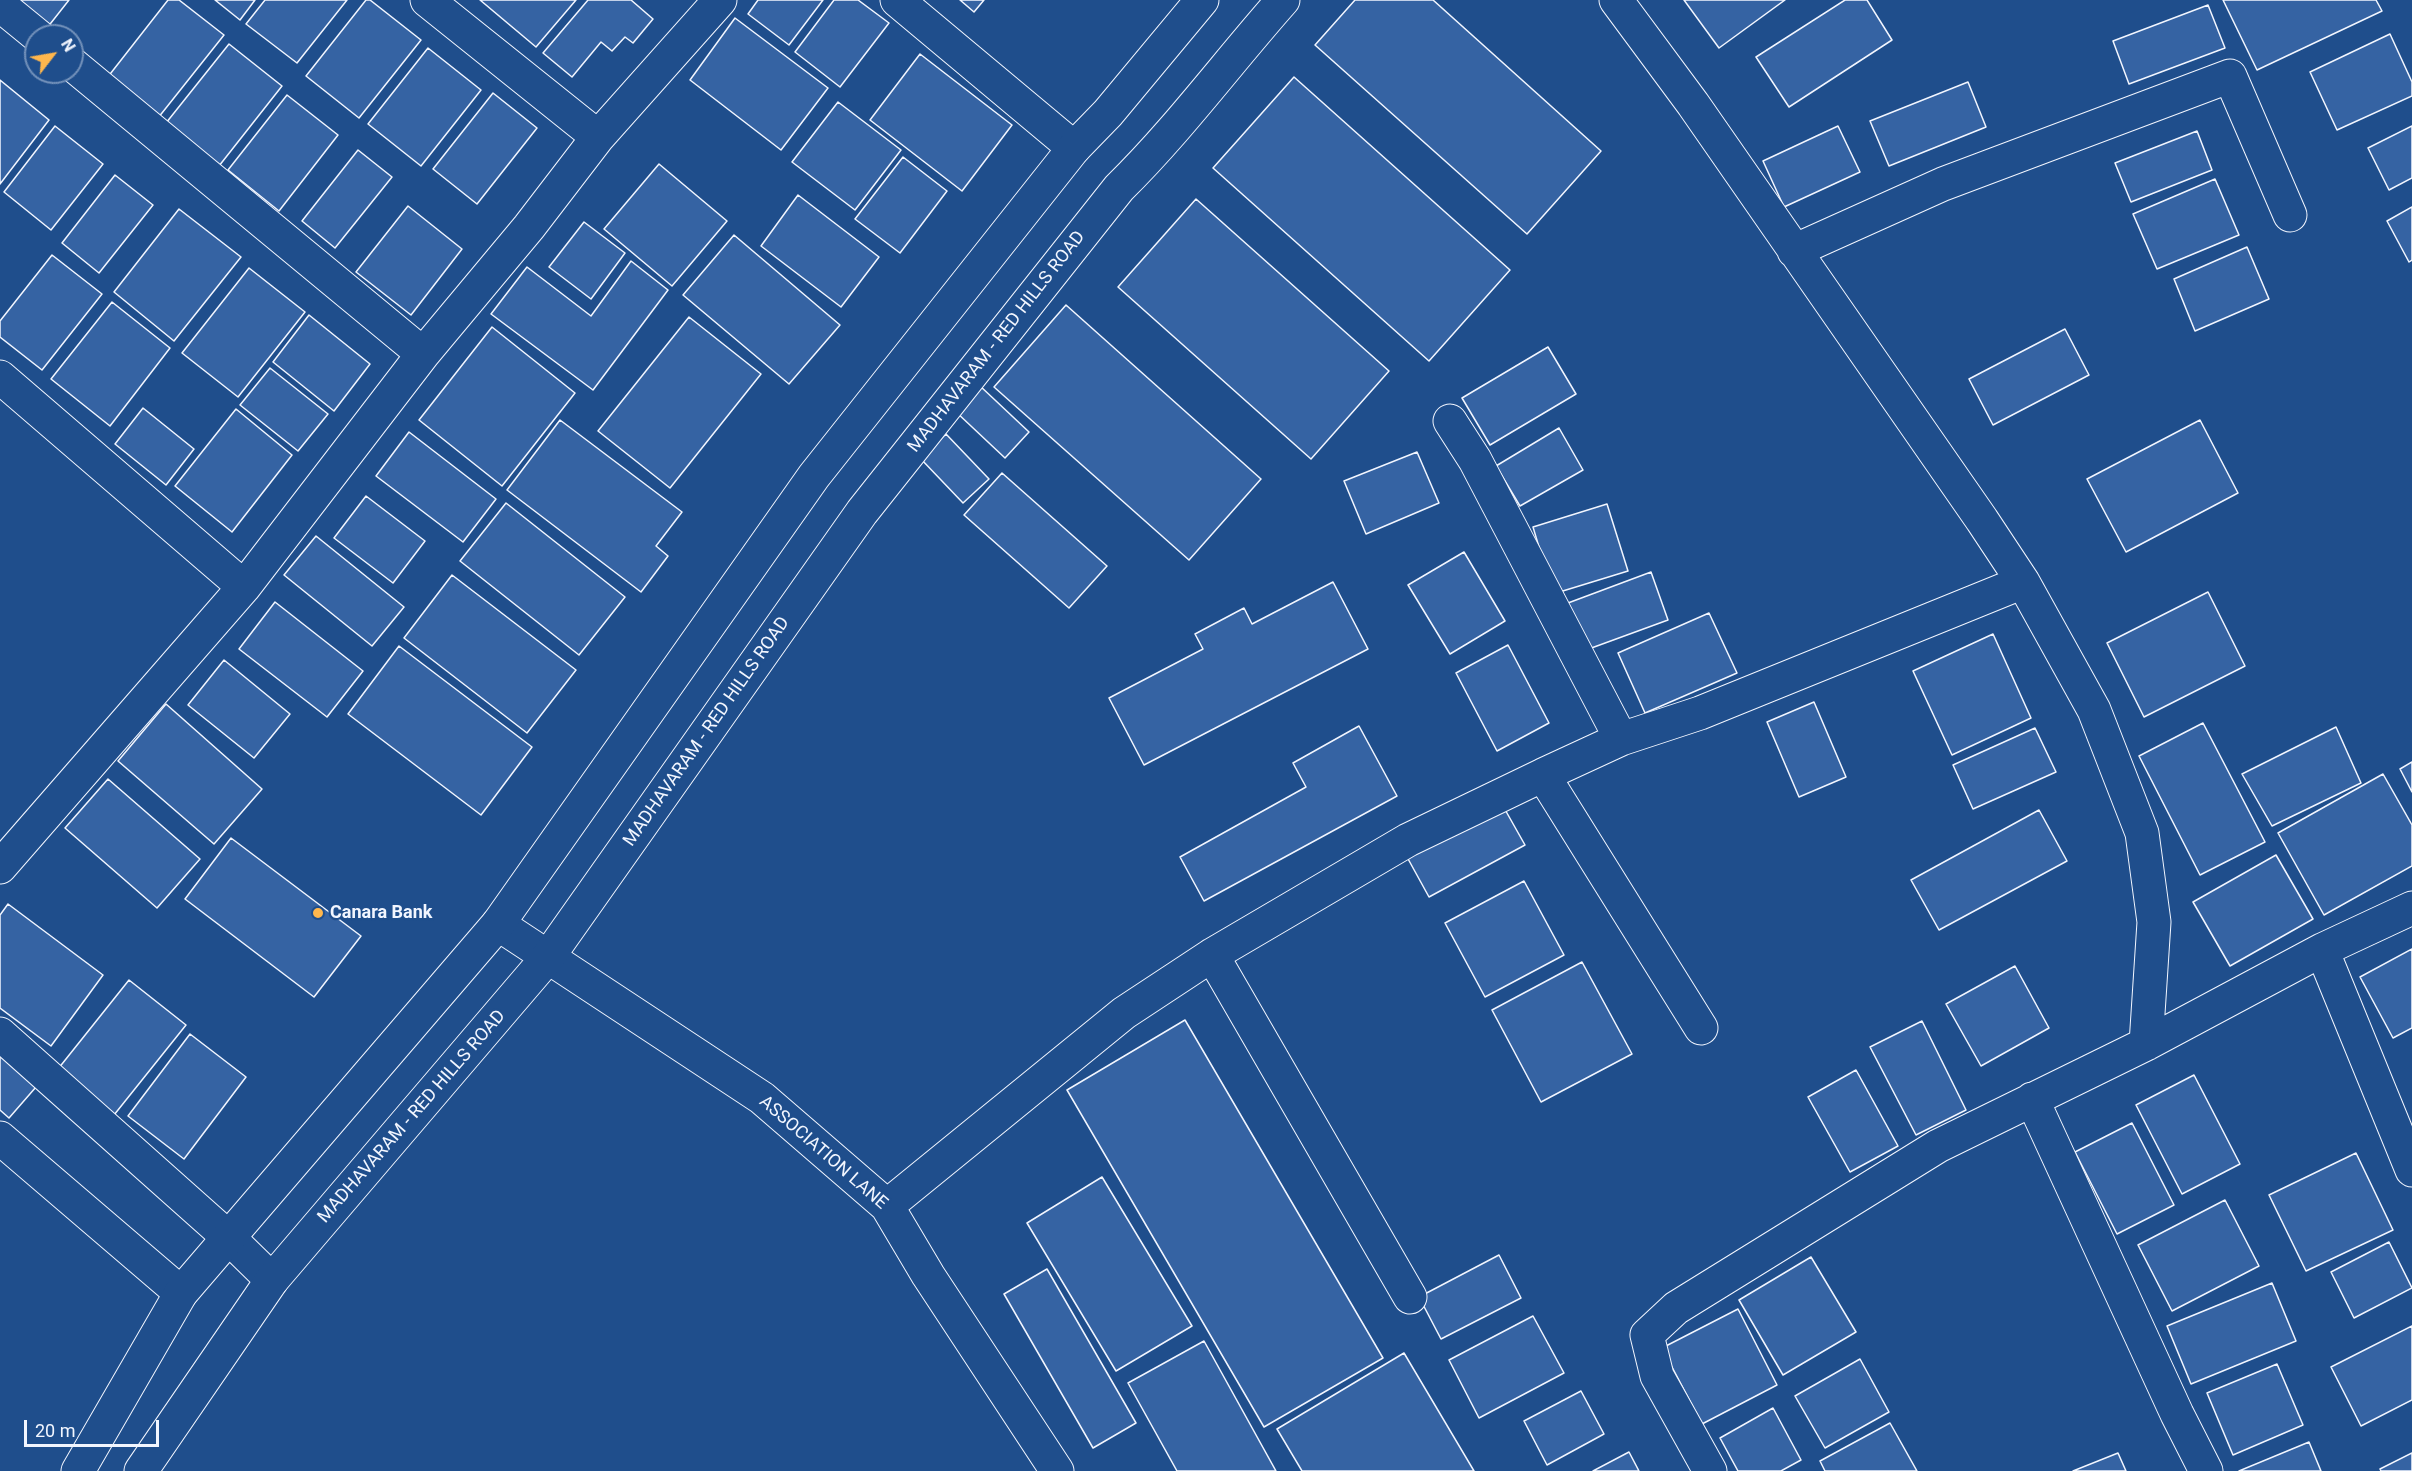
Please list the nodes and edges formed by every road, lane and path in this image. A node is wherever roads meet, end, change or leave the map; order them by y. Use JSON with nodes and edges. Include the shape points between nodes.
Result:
{"nodes":[{"id":1,"x":427,"y":0,"type":"edge"},
{"id":2,"x":720,"y":0,"type":"edge"},
{"id":3,"x":897,"y":0,"type":"edge"},
{"id":4,"x":1283,"y":0,"type":"edge"},
{"id":5,"x":1616,"y":0,"type":"edge"},
{"id":6,"x":1198,"y":1,"type":"edge"},
{"id":7,"x":0,"y":5,"type":"edge"},
{"id":8,"x":24,"y":25,"type":"edge"},
{"id":9,"x":84,"y":74,"type":"edge"},
{"id":10,"x":598,"y":137,"type":"junction"},
{"id":11,"x":1074,"y":148,"type":"junction"},
{"id":12,"x":2290,"y":215,"type":"dead end"},
{"id":13,"x":1794,"y":251,"type":"junction"},
{"id":14,"x":423,"y":354,"type":"junction"},
{"id":15,"x":0,"y":377,"type":"edge"},
{"id":16,"x":1450,"y":421,"type":"dead end"},
{"id":17,"x":2023,"y":582,"type":"junction"},
{"id":18,"x":244,"y":587,"type":"junction"},
{"id":19,"x":1621,"y":739,"type":"junction"},
{"id":20,"x":1543,"y":775,"type":"junction"},
{"id":21,"x":0,"y":867,"type":"edge"},
{"id":22,"x":2412,"y":908,"type":"edge"},
{"id":23,"x":498,"y":924,"type":"junction"},
{"id":24,"x":2322,"y":950,"type":"junction"},
{"id":25,"x":1212,"y":955,"type":"junction"},
{"id":26,"x":548,"y":957,"type":"junction"},
{"id":27,"x":1701,"y":1028,"type":"dead end"},
{"id":28,"x":0,"y":1034,"type":"edge"},
{"id":29,"x":2146,"y":1044,"type":"junction"},
{"id":30,"x":2032,"y":1100,"type":"junction"},
{"id":31,"x":0,"y":1138,"type":"edge"},
{"id":32,"x":2412,"y":1170,"type":"edge"},
{"id":33,"x":887,"y":1206,"type":"junction"},
{"id":34,"x":229,"y":1238,"type":"junction"},
{"id":35,"x":272,"y":1280,"type":"junction"},
{"id":36,"x":180,"y":1293,"type":"junction"},
{"id":37,"x":1410,"y":1297,"type":"dead end"},
{"id":38,"x":78,"y":1471,"type":"edge"},
{"id":39,"x":141,"y":1471,"type":"edge"},
{"id":40,"x":1057,"y":1471,"type":"edge"},
{"id":41,"x":1710,"y":1471,"type":"edge"},
{"id":42,"x":2206,"y":1471,"type":"edge"}],
"edges":[{"from":1,"to":10,"type":"street"},
{"from":2,"to":10,"type":"street"},
{"from":3,"to":11,"type":"street"},
{"from":4,"to":26,"type":"street","name":"MADHAVARAM - RED HILLS ROAD","via":[[1154,154],[1119,188],[862,512]]},
{"from":5,"to":13,"type":"street"},
{"from":6,"to":11,"type":"street","via":[[1108,113]]},
{"from":7,"to":8,"type":"street"},
{"from":9,"to":14,"type":"street"},
{"from":10,"to":14,"type":"street"},
{"from":11,"to":23,"type":"street","via":[[814,476]]},
{"from":12,"to":13,"type":"street","via":[[2230,76],[1943,184]]},
{"from":13,"to":17,"type":"street"},
{"from":14,"to":18,"type":"street"},
{"from":15,"to":18,"type":"street"},
{"from":16,"to":19,"type":"street","via":[[1475,460]]},
{"from":17,"to":19,"type":"street","via":[[1700,713]]},
{"from":17,"to":29,"type":"street","via":[[2094,710],[2142,833],[2154,922]]},
{"from":18,"to":21,"type":"street"},
{"from":19,"to":20,"type":"street"},
{"from":20,"to":25,"type":"street","via":[[1408,840]]},
{"from":20,"to":27,"type":"street"},
{"from":22,"to":24,"type":"street"},
{"from":23,"to":26,"type":"street","name":"ASSOCIATION LANE"},
{"from":23,"to":34,"type":"street"},
{"from":24,"to":29,"type":"street"},
{"from":24,"to":32,"type":"street"},
{"from":25,"to":33,"type":"street","via":[[1124,1013]]},
{"from":25,"to":37,"type":"street"},
{"from":26,"to":33,"type":"street","name":"ASSOCIATION LANE","via":[[762,1098]]},
{"from":26,"to":35,"type":"street","name":"MADHAVARAM - RED HILLS ROAD"},
{"from":28,"to":34,"type":"street"},
{"from":29,"to":30,"type":"street"},
{"from":30,"to":41,"type":"street","via":[[1938,1146],[1676,1308],[1647,1335],[1657,1376]]},
{"from":30,"to":42,"type":"street"},
{"from":31,"to":36,"type":"street"},
{"from":33,"to":40,"type":"street","name":"ASSOCIATION LANE"},
{"from":34,"to":35,"type":"street"},
{"from":34,"to":36,"type":"street"},
{"from":35,"to":39,"type":"street","name":"MADHAVARAM - RED HILLS ROAD"},
{"from":36,"to":38,"type":"street"}]}
